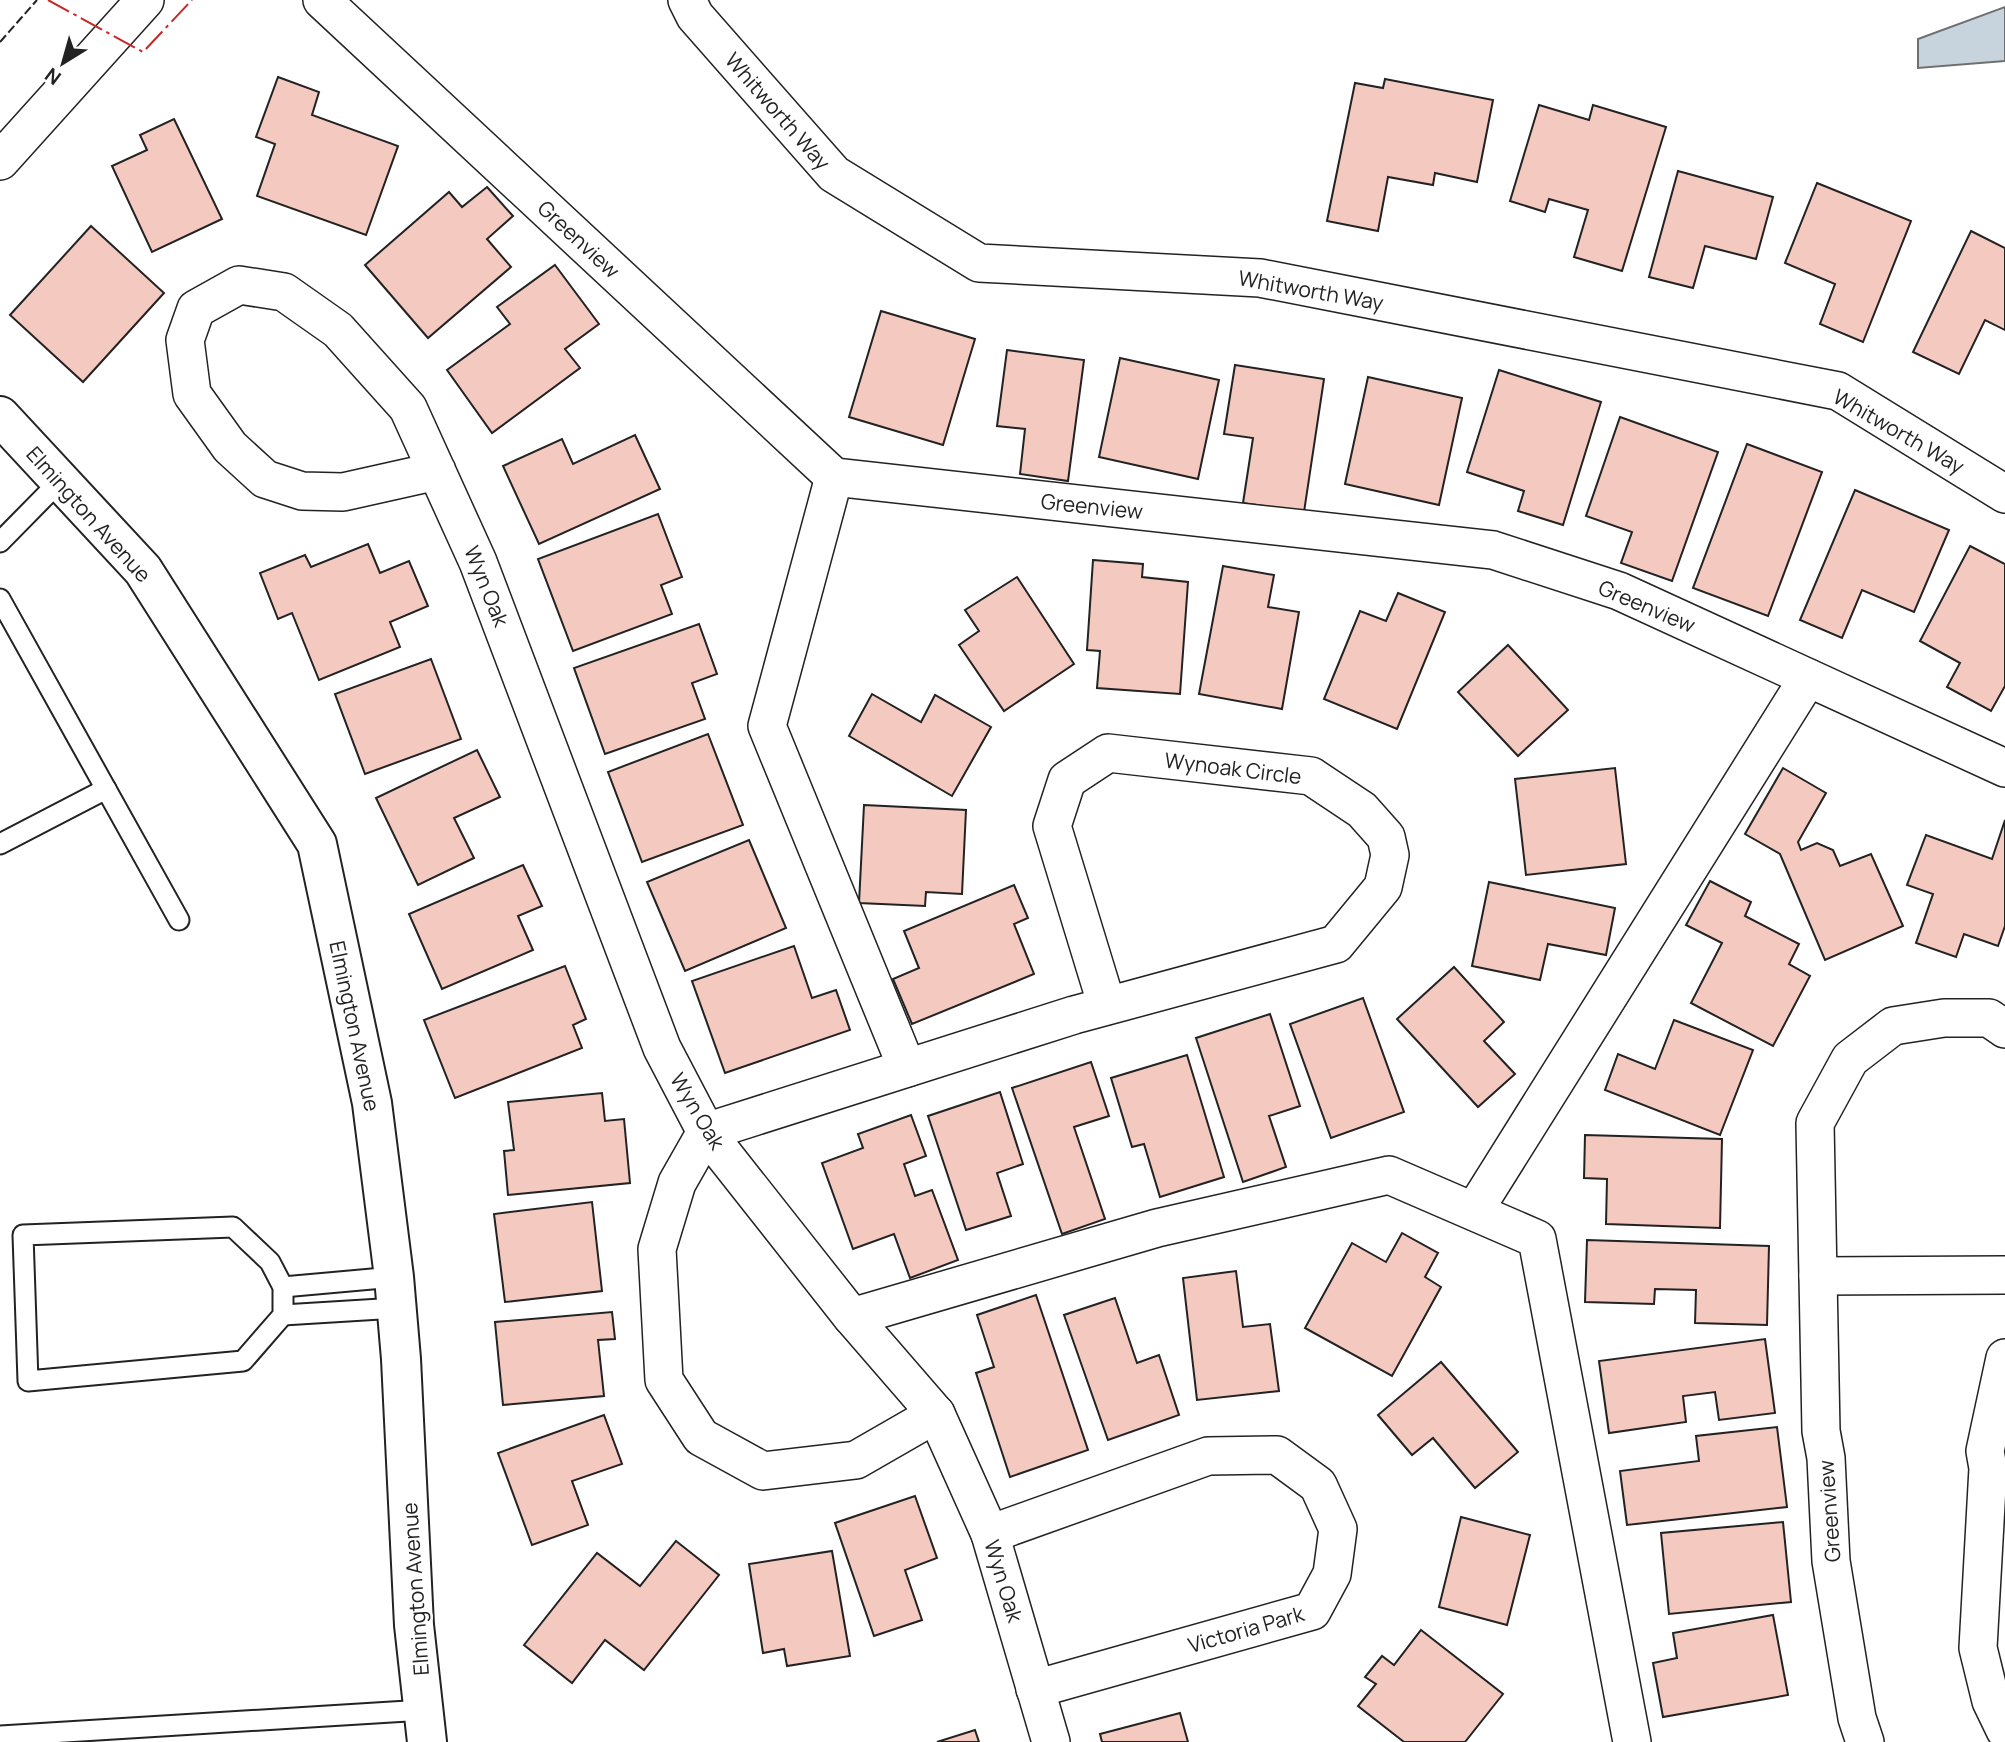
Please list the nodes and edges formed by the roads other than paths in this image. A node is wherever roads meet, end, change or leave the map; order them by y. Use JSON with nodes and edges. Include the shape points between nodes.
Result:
{"nodes":[{"id":1,"x":145,"y":0,"type":"edge"},
{"id":2,"x":322,"y":0,"type":"edge"},
{"id":3,"x":687,"y":0,"type":"edge"},
{"id":4,"x":0,"y":161,"type":"edge"},
{"id":5,"x":0,"y":416,"type":"edge"},
{"id":6,"x":437,"y":471,"type":"junction"},
{"id":7,"x":834,"y":477,"type":"junction"},
{"id":8,"x":60,"y":481,"type":"junction"},
{"id":9,"x":2005,"y":494,"type":"edge"},
{"id":10,"x":0,"y":542,"type":"edge"},
{"id":11,"x":0,"y":599,"type":"edge"},
{"id":12,"x":1808,"y":678,"type":"junction"},
{"id":13,"x":2005,"y":768,"type":"edge"},
{"id":14,"x":106,"y":789,"type":"junction"},
{"id":15,"x":0,"y":844,"type":"edge"},
{"id":16,"x":178,"y":920,"type":"dead end"},
{"id":17,"x":1107,"y":1006,"type":"junction"},
{"id":18,"x":2005,"y":1029,"type":"edge"},
{"id":19,"x":907,"y":1068,"type":"junction"},
{"id":20,"x":706,"y":1132,"type":"junction"},
{"id":21,"x":1475,"y":1212,"type":"junction"},
{"id":22,"x":2005,"y":1275,"type":"edge"},
{"id":23,"x":1818,"y":1276,"type":"junction"},
{"id":24,"x":283,"y":1287,"type":"junction"},
{"id":25,"x":395,"y":1293,"type":"junction"},
{"id":26,"x":283,"y":1315,"type":"junction"},
{"id":27,"x":852,"y":1317,"type":"junction"},
{"id":28,"x":2005,"y":1358,"type":"edge"},
{"id":29,"x":936,"y":1414,"type":"junction"},
{"id":30,"x":990,"y":1534,"type":"junction"},
{"id":31,"x":1035,"y":1689,"type":"junction"},
{"id":32,"x":426,"y":1726,"type":"edge"},
{"id":33,"x":2005,"y":1730,"type":"edge"},
{"id":34,"x":0,"y":1736,"type":"edge"},
{"id":35,"x":1051,"y":1742,"type":"edge"},
{"id":36,"x":1632,"y":1742,"type":"edge"},
{"id":37,"x":1865,"y":1742,"type":"edge"}],
"edges":[{"from":1,"to":4,"type":"street"},
{"from":2,"to":7,"type":"street","name":"Greenview"},
{"from":3,"to":9,"type":"street","name":"Whitworth Way","via":[[695,16],[834,174],[979,263],[1260,278],[1838,391]]},
{"from":5,"to":8,"type":"street","name":"Elmington Avenue"},
{"from":6,"to":6,"type":"street","name":"Wyn Oak","via":[[408,408],[338,331],[284,292],[239,285],[196,309],[185,340],[192,394],[230,447],[265,479],[302,491],[343,492]]},
{"from":6,"to":20,"type":"street","name":"Wyn Oak","via":[[478,562],[662,1048]]},
{"from":7,"to":12,"type":"street","name":"Greenview","via":[[1493,550],[1619,591]]},
{"from":7,"to":19,"type":"street","via":[[767,726]]},
{"from":8,"to":10,"type":"lane"},
{"from":8,"to":25,"type":"street","name":"Elmington Avenue","via":[[143,570],[317,844],[372,1103]]},
{"from":11,"to":14,"type":"lane"},
{"from":12,"to":13,"type":"street","name":"Greenview"},
{"from":12,"to":21,"type":"street"},
{"from":14,"to":15,"type":"lane"},
{"from":14,"to":16,"type":"lane"},
{"from":17,"to":17,"type":"street","name":"Wynoak Circle","via":[[1336,944],[1383,887],[1390,855],[1386,837],[1362,810],[1311,776],[1108,753],[1067,780],[1052,826]]},
{"from":17,"to":19,"type":"street","name":"Wynoak Circle"},
{"from":18,"to":23,"type":"street","name":"Greenview","via":[[1989,1018],[1944,1018],[1893,1026],[1850,1059],[1815,1123]]},
{"from":19,"to":20,"type":"street","name":"Wynoak Circle"},
{"from":20,"to":27,"type":"street","name":"Wyn Oak"},
{"from":20,"to":29,"type":"street","via":[[677,1183],[657,1249],[664,1380],[701,1437],[763,1471],[856,1460]]},
{"from":21,"to":27,"type":"street","via":[[1389,1175],[1157,1228]]},
{"from":21,"to":36,"type":"street","via":[[1537,1240]]},
{"from":22,"to":23,"type":"street"},
{"from":23,"to":37,"type":"street","name":"Greenview","via":[[1821,1431],[1831,1561]]},
{"from":24,"to":25,"type":"lane"},
{"from":24,"to":26,"type":"lane"},
{"from":24,"to":26,"type":"lane","via":[[270,1262],[233,1227],[23,1236],[27,1381],[243,1361]]},
{"from":25,"to":26,"type":"lane"},
{"from":25,"to":32,"type":"street","name":"Elmington Avenue","via":[[414,1625]]},
{"from":27,"to":29,"type":"street","name":"Wyn Oak"},
{"from":28,"to":33,"type":"street","via":[[1985,1451],[1978,1648],[1991,1701]]},
{"from":29,"to":30,"type":"street","name":"Wyn Oak"},
{"from":30,"to":31,"type":"street","name":"Wyn Oak"},
{"from":30,"to":31,"type":"street","name":"Victoria Park","via":[[1209,1456],[1277,1455],[1318,1485],[1338,1529],[1332,1574],[1312,1611]]},
{"from":31,"to":35,"type":"street","name":"Wyn Oak"},
{"from":32,"to":34,"type":"lane"}]}
